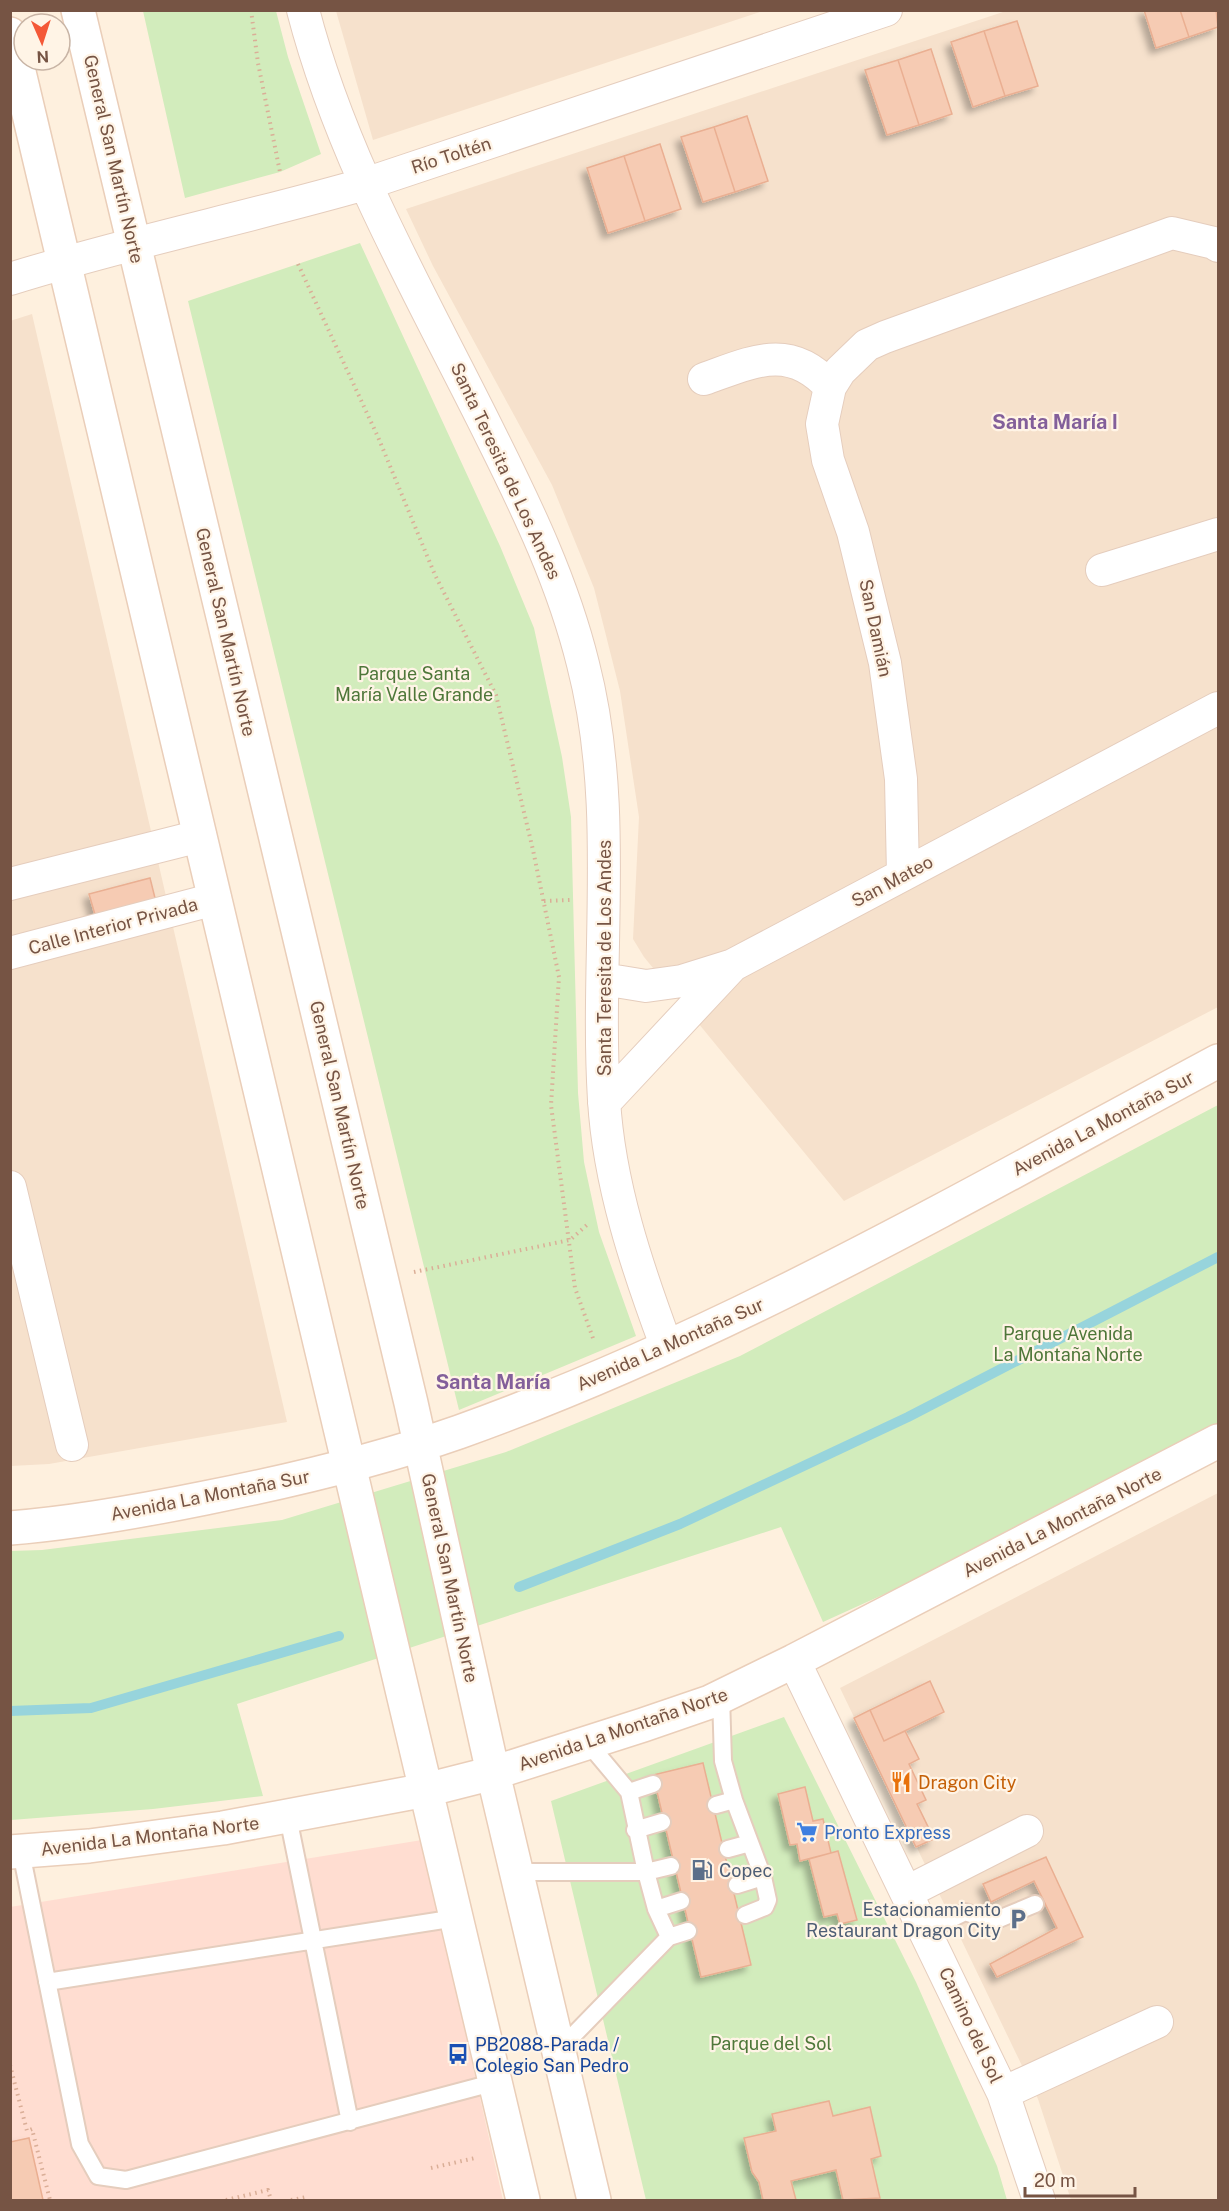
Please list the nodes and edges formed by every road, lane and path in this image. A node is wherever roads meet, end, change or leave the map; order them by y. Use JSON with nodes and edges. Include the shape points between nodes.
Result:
{"nodes":[{"id":1,"x":78,"y":10,"type":"edge"},
{"id":2,"x":251,"y":10,"type":"edge"},
{"id":3,"x":303,"y":10,"type":"edge"},
{"id":4,"x":886,"y":10,"type":"edge"},
{"id":5,"x":10,"y":34,"type":"edge"},
{"id":6,"x":365,"y":184,"type":"junction"},
{"id":7,"x":286,"y":207,"type":"junction"},
{"id":8,"x":133,"y":243,"type":"junction"},
{"id":9,"x":1218,"y":246,"type":"edge"},
{"id":10,"x":65,"y":262,"type":"junction"},
{"id":11,"x":298,"y":264,"type":"dead end"},
{"id":12,"x":10,"y":279,"type":"edge"},
{"id":13,"x":704,"y":379,"type":"dead end"},
{"id":14,"x":830,"y":387,"type":"junction"},
{"id":15,"x":1218,"y":534,"type":"edge"},
{"id":16,"x":1102,"y":570,"type":"dead end"},
{"id":17,"x":1218,"y":708,"type":"edge"},
{"id":18,"x":200,"y":836,"type":"junction"},
{"id":19,"x":903,"y":875,"type":"junction"},
{"id":20,"x":10,"y":884,"type":"edge"},
{"id":21,"x":215,"y":899,"type":"junction"},
{"id":22,"x":10,"y":953,"type":"edge"},
{"id":23,"x":733,"y":964,"type":"junction"},
{"id":24,"x":603,"y":979,"type":"junction"},
{"id":25,"x":1218,"y":1061,"type":"edge"},
{"id":26,"x":604,"y":1103,"type":"junction"},
{"id":27,"x":10,"y":1187,"type":"edge"},
{"id":28,"x":620,"y":1203,"type":"junction"},
{"id":29,"x":15,"y":1228,"type":"edge"},
{"id":30,"x":570,"y":1240,"type":"junction"},
{"id":31,"x":381,"y":1277,"type":"junction"},
{"id":32,"x":666,"y":1345,"type":"junction"},
{"id":33,"x":603,"y":1376,"type":"junction"},
{"id":34,"x":1218,"y":1441,"type":"edge"},
{"id":35,"x":420,"y":1444,"type":"junction"},
{"id":36,"x":72,"y":1445,"type":"dead end"},
{"id":37,"x":350,"y":1465,"type":"junction"},
{"id":38,"x":10,"y":1527,"type":"edge"},
{"id":39,"x":794,"y":1661,"type":"junction"},
{"id":40,"x":721,"y":1696,"type":"junction"},
{"id":41,"x":588,"y":1743,"type":"junction"},
{"id":42,"x":493,"y":1773,"type":"junction"},
{"id":43,"x":653,"y":1784,"type":"dead end"},
{"id":44,"x":426,"y":1790,"type":"junction"},
{"id":45,"x":629,"y":1792,"type":"junction"},
{"id":46,"x":734,"y":1800,"type":"junction"},
{"id":47,"x":716,"y":1805,"type":"dead end"},
{"id":48,"x":288,"y":1817,"type":"junction"},
{"id":49,"x":662,"y":1822,"type":"dead end"},
{"id":50,"x":635,"y":1830,"type":"junction"},
{"id":51,"x":1027,"y":1831,"type":"dead end"},
{"id":52,"x":750,"y":1843,"type":"junction"},
{"id":53,"x":728,"y":1849,"type":"dead end"},
{"id":54,"x":16,"y":1852,"type":"edge"},
{"id":55,"x":671,"y":1866,"type":"dead end"},
{"id":56,"x":516,"y":1872,"type":"junction"},
{"id":57,"x":646,"y":1872,"type":"junction"},
{"id":58,"x":763,"y":1876,"type":"junction"},
{"id":59,"x":737,"y":1885,"type":"dead end"},
{"id":60,"x":907,"y":1892,"type":"junction"},
{"id":61,"x":681,"y":1902,"type":"dead end"},
{"id":62,"x":1035,"y":1904,"type":"dead end"},
{"id":63,"x":656,"y":1909,"type":"junction"},
{"id":64,"x":745,"y":1915,"type":"dead end"},
{"id":65,"x":456,"y":1918,"type":"junction"},
{"id":66,"x":688,"y":1931,"type":"dead end"},
{"id":67,"x":926,"y":1931,"type":"junction"},
{"id":68,"x":669,"y":1937,"type":"junction"},
{"id":69,"x":312,"y":1940,"type":"junction"},
{"id":70,"x":47,"y":1982,"type":"junction"},
{"id":71,"x":1157,"y":2022,"type":"dead end"},
{"id":72,"x":558,"y":2051,"type":"junction"},
{"id":73,"x":10,"y":2065,"type":"edge"},
{"id":74,"x":496,"y":2082,"type":"junction"},
{"id":75,"x":1003,"y":2093,"type":"junction"},
{"id":76,"x":350,"y":2121,"type":"junction"},
{"id":77,"x":475,"y":2158,"type":"dead end"},
{"id":78,"x":431,"y":2168,"type":"dead end"},
{"id":79,"x":308,"y":2197,"type":"dead end"},
{"id":80,"x":50,"y":2200,"type":"edge"},
{"id":81,"x":226,"y":2200,"type":"edge"},
{"id":82,"x":271,"y":2200,"type":"edge"},
{"id":83,"x":291,"y":2200,"type":"edge"},
{"id":84,"x":523,"y":2200,"type":"edge"},
{"id":85,"x":594,"y":2200,"type":"edge"},
{"id":86,"x":1039,"y":2200,"type":"edge"}],
"edges":[{"from":1,"to":8,"type":"main road","name":"General San Martín Norte"},
{"from":2,"to":7,"type":"path"},
{"from":3,"to":6,"type":"street","name":"Santa Teresita de Los Andes","via":[[320,67]]},
{"from":4,"to":6,"type":"street","name":"Río Toltén"},
{"from":5,"to":10,"type":"main road"},
{"from":6,"to":7,"type":"street","name":"Río Toltén"},
{"from":6,"to":24,"type":"street","name":"Santa Teresita de Los Andes","via":[[539,533],[570,617],[594,715],[601,767]]},
{"from":7,"to":8,"type":"street","name":"Río Toltén"},
{"from":8,"to":10,"type":"street","name":"Río Toltén"},
{"from":8,"to":31,"type":"main road","name":"General San Martín Norte"},
{"from":9,"to":14,"type":"street","name":"San Damián","via":[[1172,233],[896,333],[867,345],[852,357]]},
{"from":10,"to":12,"type":"street","name":"Río Toltén"},
{"from":10,"to":18,"type":"main road"},
{"from":11,"to":30,"type":"path","via":[[378,437],[435,576],[496,695],[559,977],[551,1105]]},
{"from":13,"to":14,"type":"street","via":[[754,361],[777,359],[799,363]]},
{"from":14,"to":19,"type":"street","name":"San Damián","via":[[822,424],[823,442],[853,532],[885,663],[901,779]]},
{"from":15,"to":16,"type":"street"},
{"from":17,"to":19,"type":"street","name":"San Mateo"},
{"from":18,"to":20,"type":"street"},
{"from":18,"to":21,"type":"main road"},
{"from":19,"to":23,"type":"street","name":"San Mateo"},
{"from":21,"to":22,"type":"street","name":"Calle Interior Privada"},
{"from":21,"to":37,"type":"main road"},
{"from":23,"to":24,"type":"street","via":[[682,981],[646,986]]},
{"from":23,"to":26,"type":"street","name":"San Mateo"},
{"from":24,"to":26,"type":"street","name":"Santa Teresita de Los Andes"},
{"from":25,"to":32,"type":"main road","name":"Avenida La Montaña Sur","via":[[819,1275]]},
{"from":26,"to":28,"type":"street","name":"Santa Teresita de Los Andes"},
{"from":27,"to":29,"type":"street"},
{"from":28,"to":30,"type":"path","via":[[602,1211]]},
{"from":28,"to":32,"type":"street","name":"Santa Teresita de Los Andes"},
{"from":29,"to":36,"type":"street"},
{"from":30,"to":31,"type":"path"},
{"from":30,"to":33,"type":"path","via":[[575,1287]]},
{"from":31,"to":35,"type":"main road","name":"General San Martín Norte"},
{"from":32,"to":33,"type":"main road","name":"Avenida La Montaña Sur"},
{"from":33,"to":35,"type":"main road","name":"Avenida La Montaña Sur"},
{"from":34,"to":39,"type":"main road","name":"Avenida La Montaña Norte"},
{"from":35,"to":37,"type":"main road","name":"Avenida La Montaña Sur"},
{"from":35,"to":42,"type":"main road","name":"General San Martín Norte"},
{"from":37,"to":38,"type":"main road","name":"Avenida La Montaña Sur","via":[[142,1511]]},
{"from":37,"to":44,"type":"main road"},
{"from":39,"to":40,"type":"main road","name":"Avenida La Montaña Norte"},
{"from":39,"to":60,"type":"street","name":"Camino del Sol"},
{"from":40,"to":41,"type":"main road","name":"Avenida La Montaña Norte"},
{"from":40,"to":46,"type":"lane","via":[[715,1763]]},
{"from":41,"to":42,"type":"main road","name":"Avenida La Montaña Norte"},
{"from":41,"to":45,"type":"lane"},
{"from":42,"to":44,"type":"main road","name":"Avenida La Montaña Norte"},
{"from":42,"to":56,"type":"main road","name":"General San Martín Norte"},
{"from":43,"to":45,"type":"lane"},
{"from":44,"to":48,"type":"main road","name":"Avenida La Montaña Norte"},
{"from":44,"to":65,"type":"main road"},
{"from":45,"to":50,"type":"lane"},
{"from":46,"to":47,"type":"lane"},
{"from":46,"to":52,"type":"lane"},
{"from":48,"to":54,"type":"main road","name":"Avenida La Montaña Norte","via":[[157,1838]]},
{"from":48,"to":69,"type":"lane"},
{"from":49,"to":50,"type":"lane"},
{"from":50,"to":57,"type":"lane"},
{"from":51,"to":60,"type":"street"},
{"from":52,"to":53,"type":"lane"},
{"from":52,"to":58,"type":"lane"},
{"from":54,"to":70,"type":"lane"},
{"from":55,"to":57,"type":"lane"},
{"from":56,"to":57,"type":"lane"},
{"from":56,"to":72,"type":"main road","name":"General San Martín Norte"},
{"from":57,"to":63,"type":"lane"},
{"from":58,"to":59,"type":"lane"},
{"from":58,"to":64,"type":"lane","via":[[768,1900],[765,1907]]},
{"from":60,"to":67,"type":"street","name":"Camino del Sol"},
{"from":61,"to":63,"type":"lane"},
{"from":62,"to":67,"type":"lane","via":[[994,1921],[965,1912]]},
{"from":63,"to":68,"type":"lane"},
{"from":65,"to":69,"type":"lane"},
{"from":65,"to":74,"type":"main road"},
{"from":66,"to":68,"type":"lane"},
{"from":67,"to":75,"type":"street","name":"Camino del Sol"},
{"from":68,"to":72,"type":"lane"},
{"from":69,"to":70,"type":"lane"},
{"from":69,"to":76,"type":"lane"},
{"from":70,"to":76,"type":"lane","via":[[80,2144],[98,2176],[126,2180]]},
{"from":71,"to":75,"type":"street"},
{"from":72,"to":85,"type":"main road","name":"General San Martín Norte"},
{"from":73,"to":80,"type":"path"},
{"from":74,"to":76,"type":"lane"},
{"from":74,"to":84,"type":"main road"},
{"from":75,"to":86,"type":"street","name":"Camino del Sol"},
{"from":77,"to":78,"type":"path"},
{"from":79,"to":83,"type":"path"},
{"from":81,"to":82,"type":"path","via":[[268,2190]]}]}
